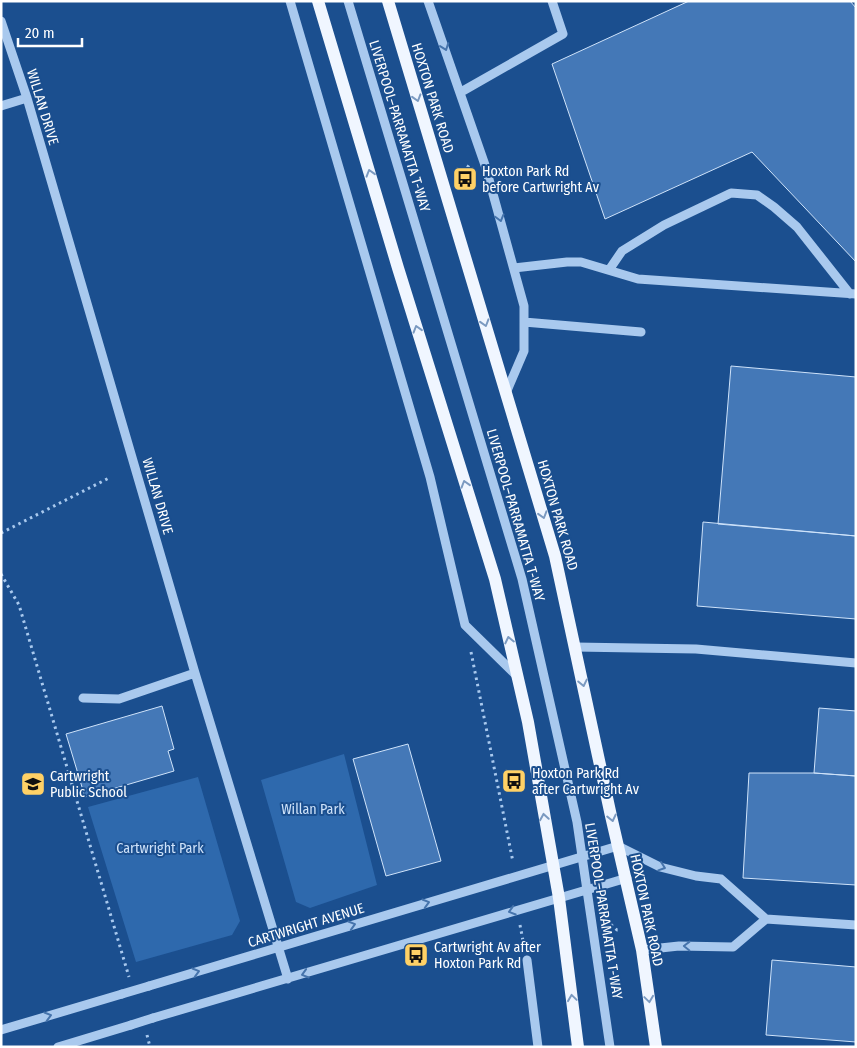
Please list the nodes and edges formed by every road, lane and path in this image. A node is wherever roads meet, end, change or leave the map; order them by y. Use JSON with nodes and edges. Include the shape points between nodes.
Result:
{"nodes":[{"id":1,"x":290,"y":1,"type":"edge"},
{"id":2,"x":318,"y":1,"type":"edge"},
{"id":3,"x":348,"y":1,"type":"edge"},
{"id":4,"x":388,"y":1,"type":"edge"},
{"id":5,"x":428,"y":1,"type":"edge"},
{"id":6,"x":552,"y":1,"type":"edge"},
{"id":7,"x":1,"y":21,"type":"edge"},
{"id":8,"x":460,"y":92,"type":"junction"},
{"id":9,"x":27,"y":98,"type":"junction"},
{"id":10,"x":1,"y":106,"type":"edge"},
{"id":11,"x":469,"y":165,"type":"dead end"},
{"id":12,"x":464,"y":173,"type":"dead end"},
{"id":13,"x":514,"y":268,"type":"junction"},
{"id":14,"x":609,"y":270,"type":"junction"},
{"id":15,"x":853,"y":294,"type":"edge"},
{"id":16,"x":524,"y":322,"type":"junction"},
{"id":17,"x":641,"y":332,"type":"dead end"},
{"id":18,"x":506,"y":393,"type":"junction"},
{"id":19,"x":109,"y":478,"type":"dead end"},
{"id":20,"x":1,"y":533,"type":"edge"},
{"id":21,"x":1,"y":574,"type":"edge"},
{"id":22,"x":465,"y":625,"type":"junction"},
{"id":23,"x":575,"y":647,"type":"junction"},
{"id":24,"x":856,"y":662,"type":"edge"},
{"id":25,"x":195,"y":673,"type":"junction"},
{"id":26,"x":517,"y":676,"type":"junction"},
{"id":27,"x":83,"y":698,"type":"dead end"},
{"id":28,"x":618,"y":846,"type":"junction"},
{"id":29,"x":581,"y":856,"type":"junction"},
{"id":30,"x":512,"y":858,"type":"dead end"},
{"id":31,"x":552,"y":866,"type":"junction"},
{"id":32,"x":627,"y":878,"type":"junction"},
{"id":33,"x":588,"y":890,"type":"junction"},
{"id":34,"x":558,"y":898,"type":"junction"},
{"id":35,"x":766,"y":919,"type":"junction"},
{"id":36,"x":602,"y":920,"type":"dead end"},
{"id":37,"x":856,"y":925,"type":"edge"},
{"id":38,"x":520,"y":927,"type":"dead end"},
{"id":39,"x":621,"y":930,"type":"dead end"},
{"id":40,"x":279,"y":948,"type":"junction"},
{"id":41,"x":642,"y":950,"type":"junction"},
{"id":42,"x":528,"y":960,"type":"joint"},
{"id":43,"x":288,"y":979,"type":"junction"},
{"id":44,"x":131,"y":984,"type":"dead end"},
{"id":45,"x":144,"y":1027,"type":"dead end"},
{"id":46,"x":1,"y":1030,"type":"edge"},
{"id":47,"x":58,"y":1047,"type":"edge"},
{"id":48,"x":150,"y":1047,"type":"edge"},
{"id":49,"x":538,"y":1047,"type":"edge"},
{"id":50,"x":578,"y":1047,"type":"edge"},
{"id":51,"x":610,"y":1047,"type":"edge"},
{"id":52,"x":656,"y":1047,"type":"edge"}],
"edges":[{"from":1,"to":22,"type":"street","via":[[430,477]]},
{"from":26,"to":2,"type":"main road","one_way":true,"via":[[494,579]]},
{"from":3,"to":29,"type":"street","name":"LIVERPOOL–PARRAMATTA T-WAY","via":[[522,579]]},
{"from":4,"to":18,"type":"main road","name":"HOXTON PARK ROAD","one_way":true},
{"from":5,"to":8,"type":"street","one_way":true},
{"from":6,"to":8,"type":"street","via":[[562,34]]},
{"from":7,"to":9,"type":"street","name":"WILLAN DRIVE"},
{"from":8,"to":13,"type":"street","one_way":true,"via":[[486,166]]},
{"from":9,"to":10,"type":"street"},
{"from":9,"to":25,"type":"street","name":"WILLAN DRIVE"},
{"from":11,"to":12,"type":"path"},
{"from":13,"to":14,"type":"street","via":[[581,262]]},
{"from":13,"to":16,"type":"street","via":[[524,306]]},
{"from":14,"to":15,"type":"street","via":[[638,279]]},
{"from":14,"to":15,"type":"street","via":[[622,251],[664,225],[731,193],[757,195],[797,228]]},
{"from":16,"to":17,"type":"street"},
{"from":16,"to":18,"type":"street","via":[[524,350]]},
{"from":18,"to":23,"type":"main road","name":"HOXTON PARK ROAD","one_way":true,"via":[[555,556]]},
{"from":19,"to":20,"type":"path"},
{"from":21,"to":44,"type":"path","via":[[19,605]]},
{"from":22,"to":26,"type":"street"},
{"from":22,"to":30,"type":"path"},
{"from":23,"to":24,"type":"street","via":[[696,649]]},
{"from":23,"to":28,"type":"main road","name":"HOXTON PARK ROAD","one_way":true},
{"from":25,"to":27,"type":"street","via":[[119,699]]},
{"from":25,"to":40,"type":"street","name":"WILLAN DRIVE"},
{"from":31,"to":26,"type":"main road","one_way":true},
{"from":28,"to":29,"type":"street","name":"CARTWRIGHT AVENUE"},
{"from":28,"to":32,"type":"main road","name":"HOXTON PARK ROAD"},
{"from":28,"to":35,"type":"street","one_way":true,"via":[[660,867],[722,879]]},
{"from":29,"to":31,"type":"street","name":"CARTWRIGHT AVENUE"},
{"from":29,"to":33,"type":"street","name":"LIVERPOOL–PARRAMATTA T-WAY"},
{"from":31,"to":34,"type":"main road"},
{"from":40,"to":31,"type":"street","name":"CARTWRIGHT AVENUE","one_way":true},
{"from":32,"to":33,"type":"street"},
{"from":32,"to":41,"type":"main road","name":"HOXTON PARK ROAD"},
{"from":33,"to":34,"type":"street"},
{"from":33,"to":51,"type":"street","name":"LIVERPOOL–PARRAMATTA T-WAY"},
{"from":34,"to":43,"type":"street","one_way":true},
{"from":50,"to":34,"type":"main road","one_way":true},
{"from":35,"to":37,"type":"street"},
{"from":35,"to":41,"type":"street","one_way":true,"via":[[733,947],[679,946]]},
{"from":36,"to":39,"type":"path"},
{"from":38,"to":42,"type":"path"},
{"from":40,"to":43,"type":"street","name":"WILLAN DRIVE"},
{"from":46,"to":40,"type":"street","name":"CARTWRIGHT AVENUE","one_way":true,"bridge":true},
{"from":41,"to":52,"type":"main road","name":"HOXTON PARK ROAD","one_way":true},
{"from":42,"to":49,"type":"street"},
{"from":43,"to":47,"type":"street","bridge":true},
{"from":45,"to":48,"type":"path"}]}
